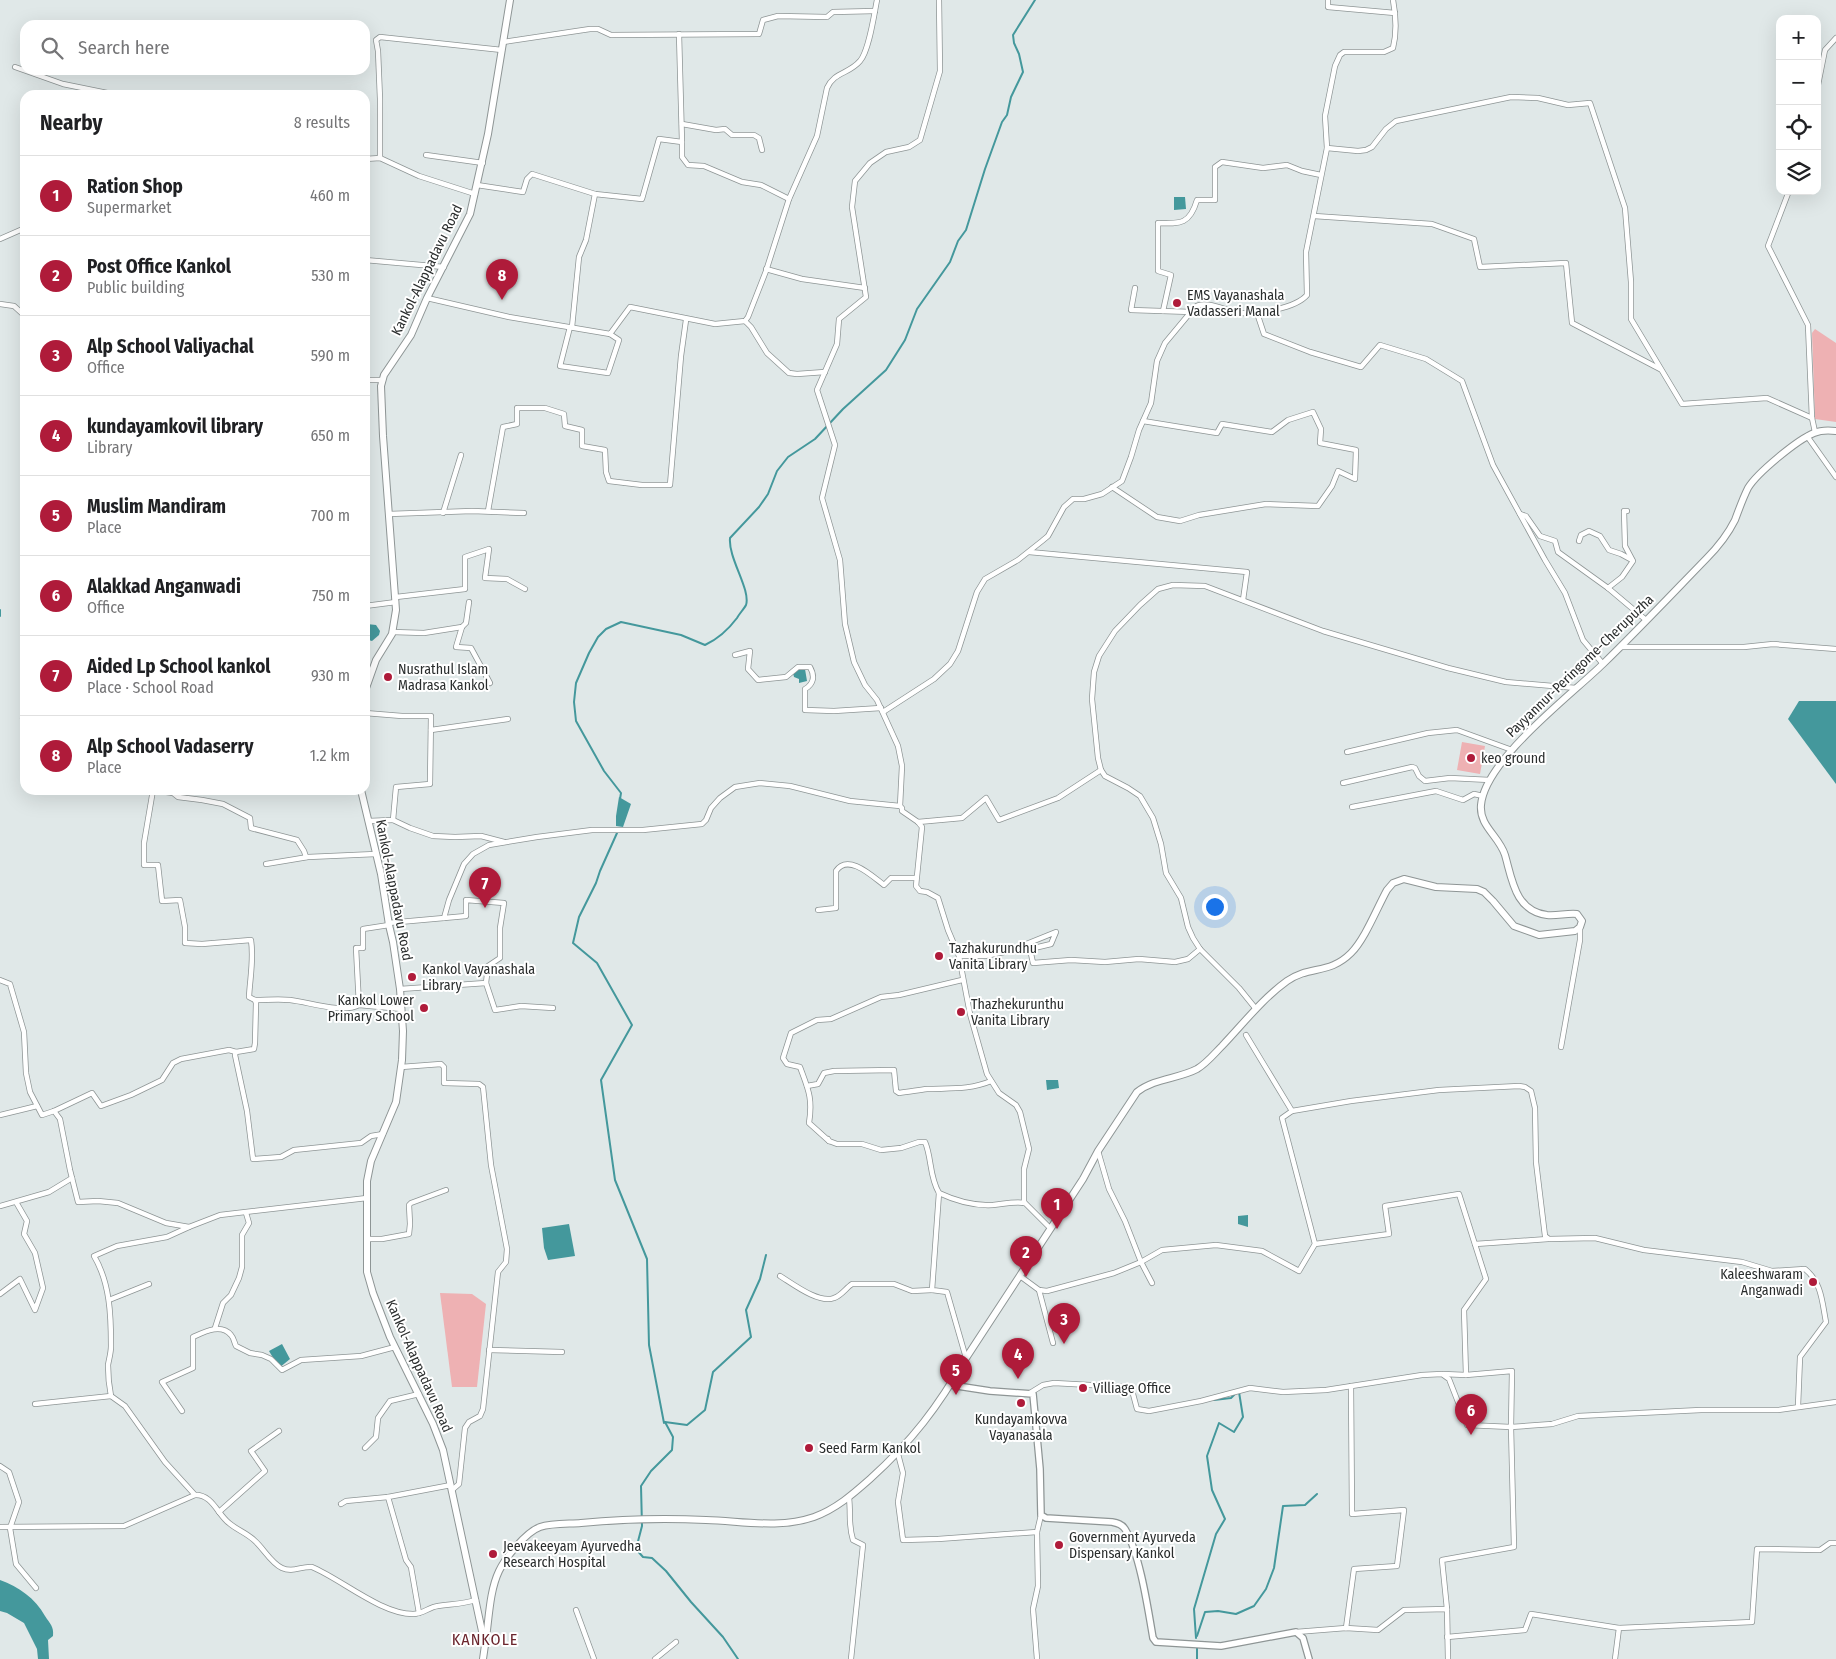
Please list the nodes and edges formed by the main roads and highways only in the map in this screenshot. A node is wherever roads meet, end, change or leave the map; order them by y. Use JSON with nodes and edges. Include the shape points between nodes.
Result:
{"nodes":[{"id":1,"x":510,"y":0,"type":"edge"},
{"id":2,"x":1836,"y":431,"type":"edge"},
{"id":3,"x":370,"y":676,"type":"edge"},
{"id":4,"x":362,"y":795,"type":"edge"},
{"id":5,"x":485,"y":1645,"type":"junction"},
{"id":6,"x":483,"y":1659,"type":"edge"}],
"edges":[{"from":1,"to":3,"type":"main road","name":"Kankol-Alappadavu Road","via":[[483,163],[470,214],[411,334],[387,369],[381,386],[396,599],[392,632]]},
{"from":2,"to":5,"type":"main road","name":"Payyannur-Peringome-Cherupuzha","via":[[1822,430],[1807,436],[1757,476],[1748,488],[1734,522],[1711,554],[1603,664],[1522,738],[1490,780],[1480,812],[1504,852],[1517,896],[1538,913],[1577,914],[1582,921],[1580,927],[1575,931],[1538,935],[1514,926],[1484,892],[1436,887],[1404,879],[1393,883],[1358,945],[1340,963],[1286,982],[1256,1009],[1209,1061],[1186,1074],[1146,1086],[1138,1092],[951,1385],[898,1454],[849,1498],[816,1516],[783,1524],[625,1519],[540,1526],[528,1534],[499,1570],[492,1593]]},
{"from":4,"to":5,"type":"main road","name":"Kankol-Alappadavu Road","via":[[393,942],[402,1009],[401,1067],[396,1102],[370,1166],[367,1182],[367,1272],[395,1347],[443,1450]]},
{"from":5,"to":6,"type":"main road","name":"Kankol-Alappadavu Road"}]}
